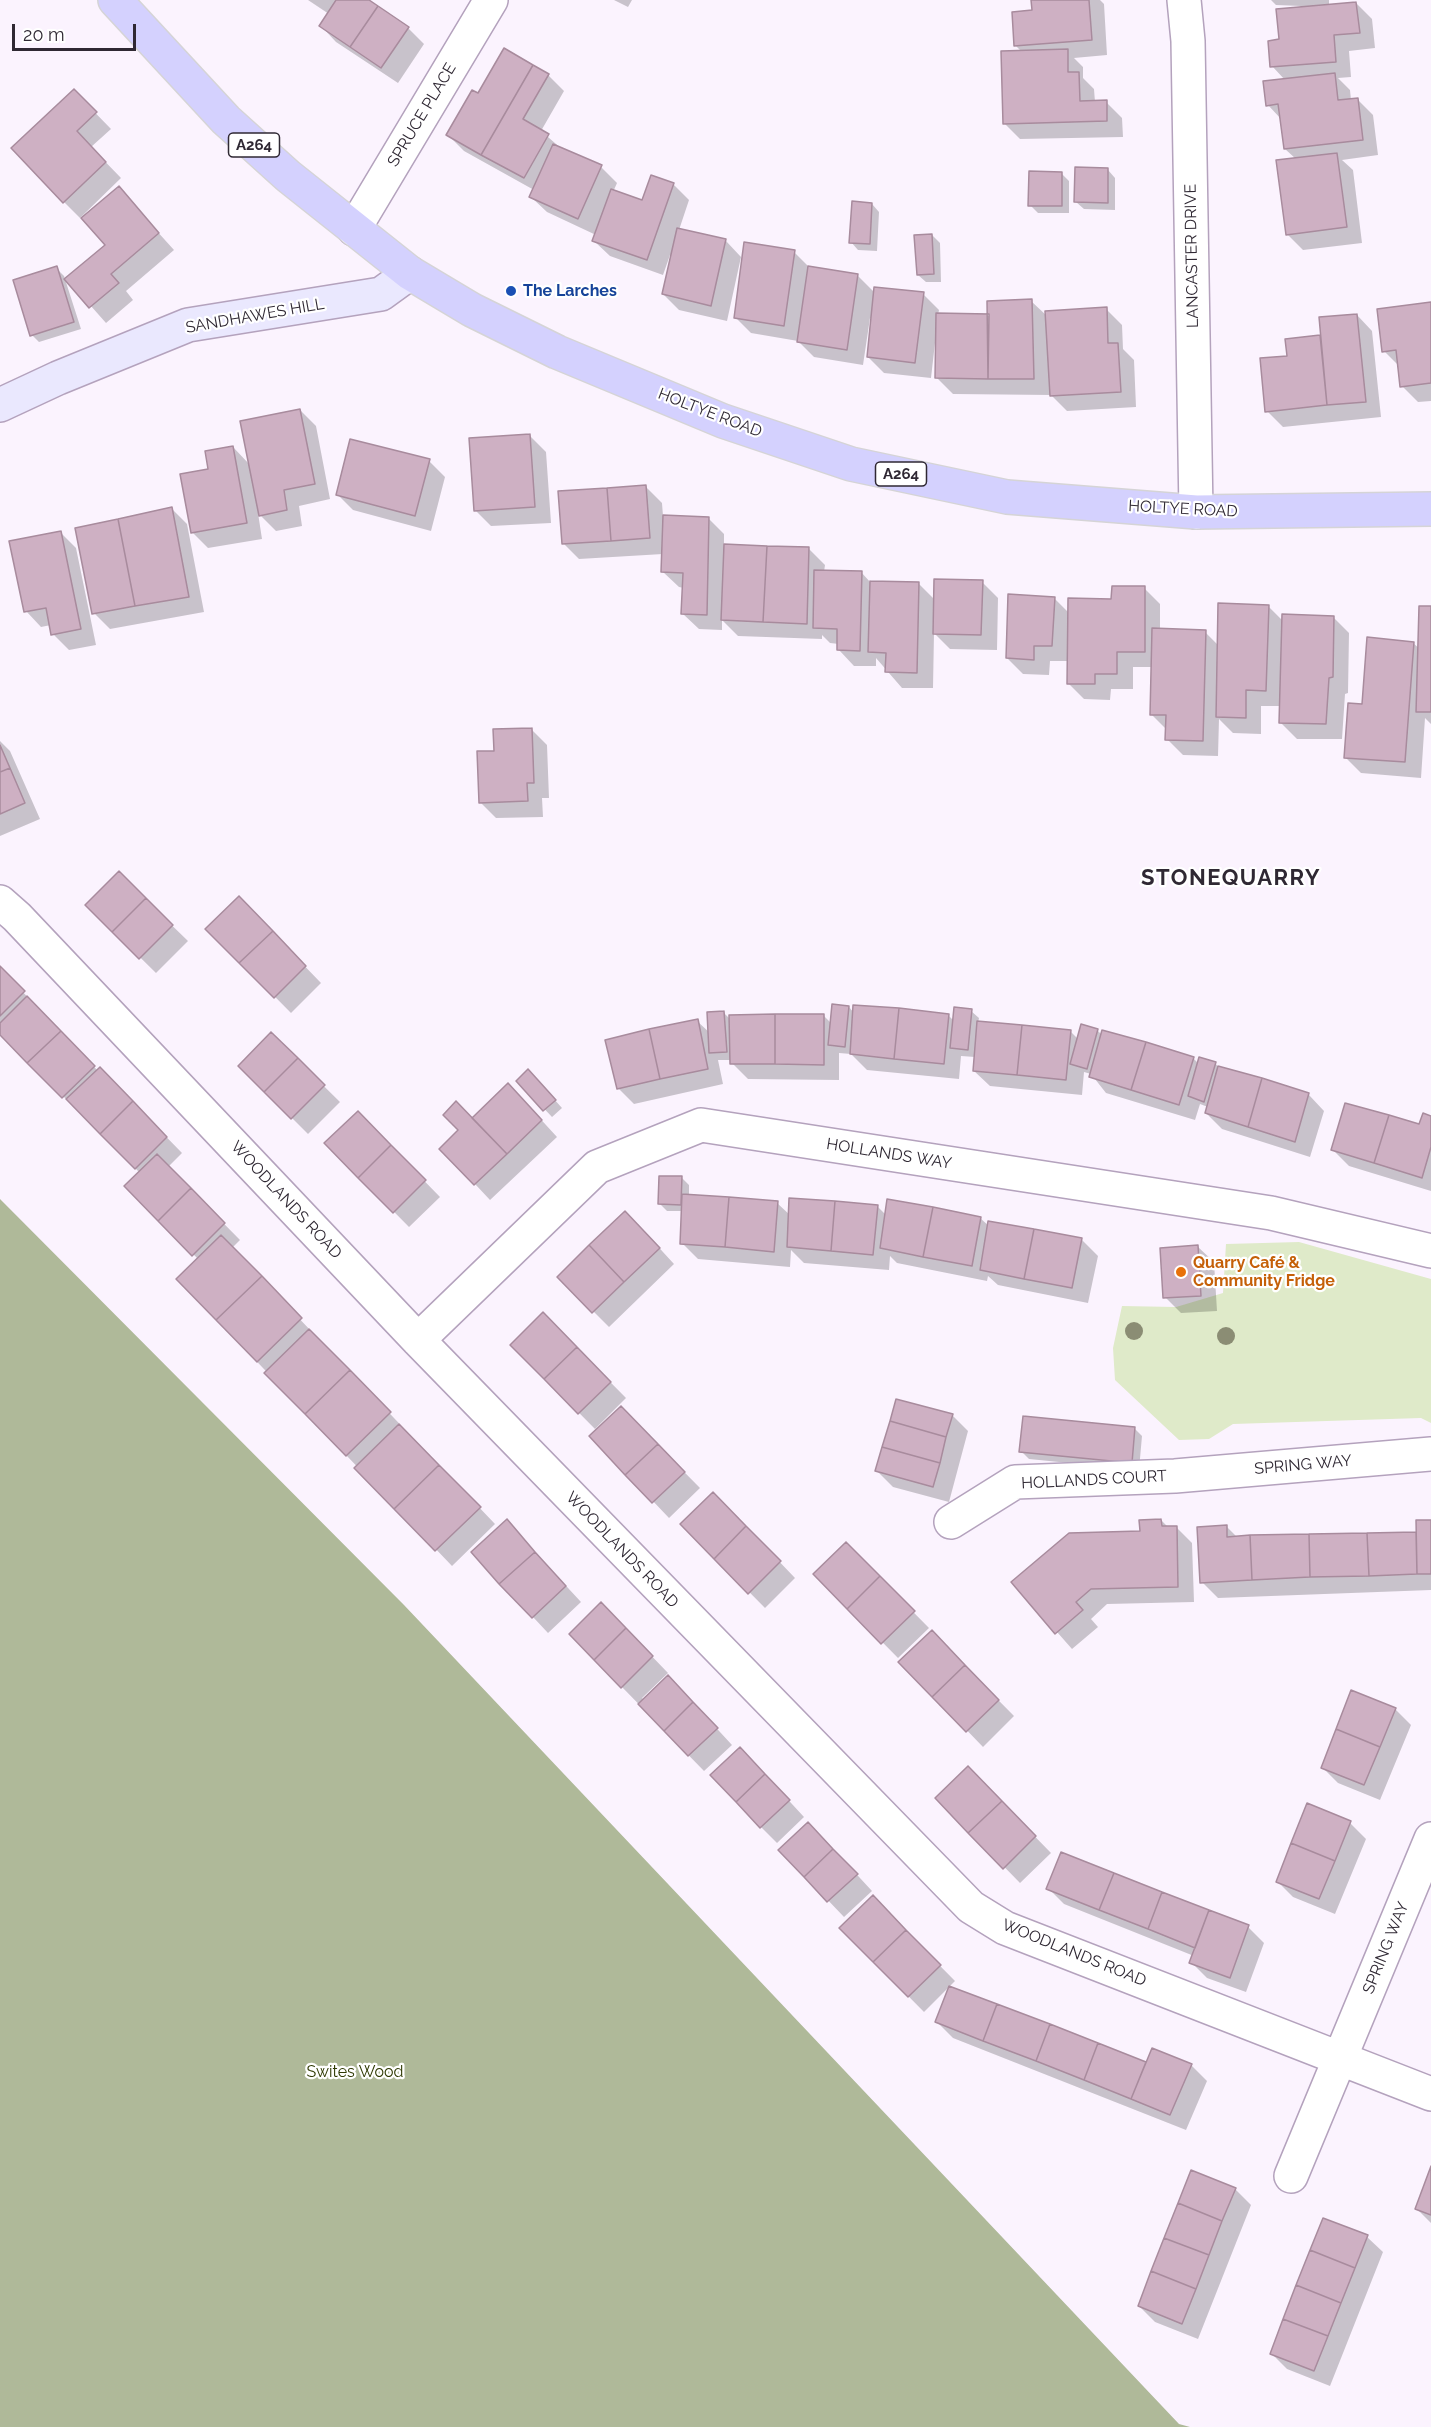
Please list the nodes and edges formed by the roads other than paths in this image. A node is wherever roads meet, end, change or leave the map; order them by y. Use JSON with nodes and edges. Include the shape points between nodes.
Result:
{"nodes":[{"id":1,"x":115,"y":0,"type":"edge"},
{"id":2,"x":490,"y":0,"type":"edge"},
{"id":3,"x":1184,"y":0,"type":"edge"},
{"id":4,"x":354,"y":229,"type":"junction"},
{"id":5,"x":410,"y":273,"type":"junction"},
{"id":6,"x":0,"y":405,"type":"edge"},
{"id":7,"x":1431,"y":509,"type":"edge"},
{"id":8,"x":1196,"y":512,"type":"junction"},
{"id":9,"x":0,"y":902,"type":"edge"},
{"id":10,"x":1431,"y":1251,"type":"edge"},
{"id":11,"x":418,"y":1340,"type":"junction"},
{"id":12,"x":1431,"y":1454,"type":"edge"},
{"id":13,"x":1175,"y":1476,"type":"joint"},
{"id":14,"x":951,"y":1522,"type":"dead end"},
{"id":15,"x":1431,"y":1839,"type":"edge"},
{"id":16,"x":1341,"y":2058,"type":"junction"},
{"id":17,"x":1431,"y":2094,"type":"edge"},
{"id":18,"x":1291,"y":2176,"type":"dead end"}],
"edges":[{"from":1,"to":4,"type":"main road","name":"HOLTYE ROAD","number":"A264","via":[[226,120]]},
{"from":2,"to":4,"type":"street","name":"SPRUCE PLACE"},
{"from":3,"to":8,"type":"street","name":"LANCASTER DRIVE","via":[[1189,53]]},
{"from":4,"to":5,"type":"main road","name":"HOLTYE ROAD","number":"A264"},
{"from":5,"to":6,"type":"street","name":"SANDHAWES HILL","via":[[381,294],[188,325]]},
{"from":5,"to":8,"type":"main road","name":"HOLTYE ROAD","number":"A264","via":[[472,310],[556,352],[723,421],[851,464],[1007,497]]},
{"from":7,"to":8,"type":"main road","name":"HOLTYE ROAD","number":"A264"},
{"from":9,"to":11,"type":"street","name":"WOODLANDS ROAD"},
{"from":10,"to":11,"type":"street","name":"HOLLANDS WAY","via":[[1271,1213],[701,1125],[597,1167]]},
{"from":11,"to":16,"type":"street","name":"WOODLANDS ROAD","via":[[971,1907],[1005,1928]]},
{"from":12,"to":13,"type":"street","name":"SPRING WAY"},
{"from":13,"to":14,"type":"street","name":"HOLLANDS COURT","via":[[1015,1482]]},
{"from":15,"to":16,"type":"street","name":"SPRING WAY"},
{"from":16,"to":17,"type":"street","name":"WOODLANDS ROAD"},
{"from":16,"to":18,"type":"street"}]}
